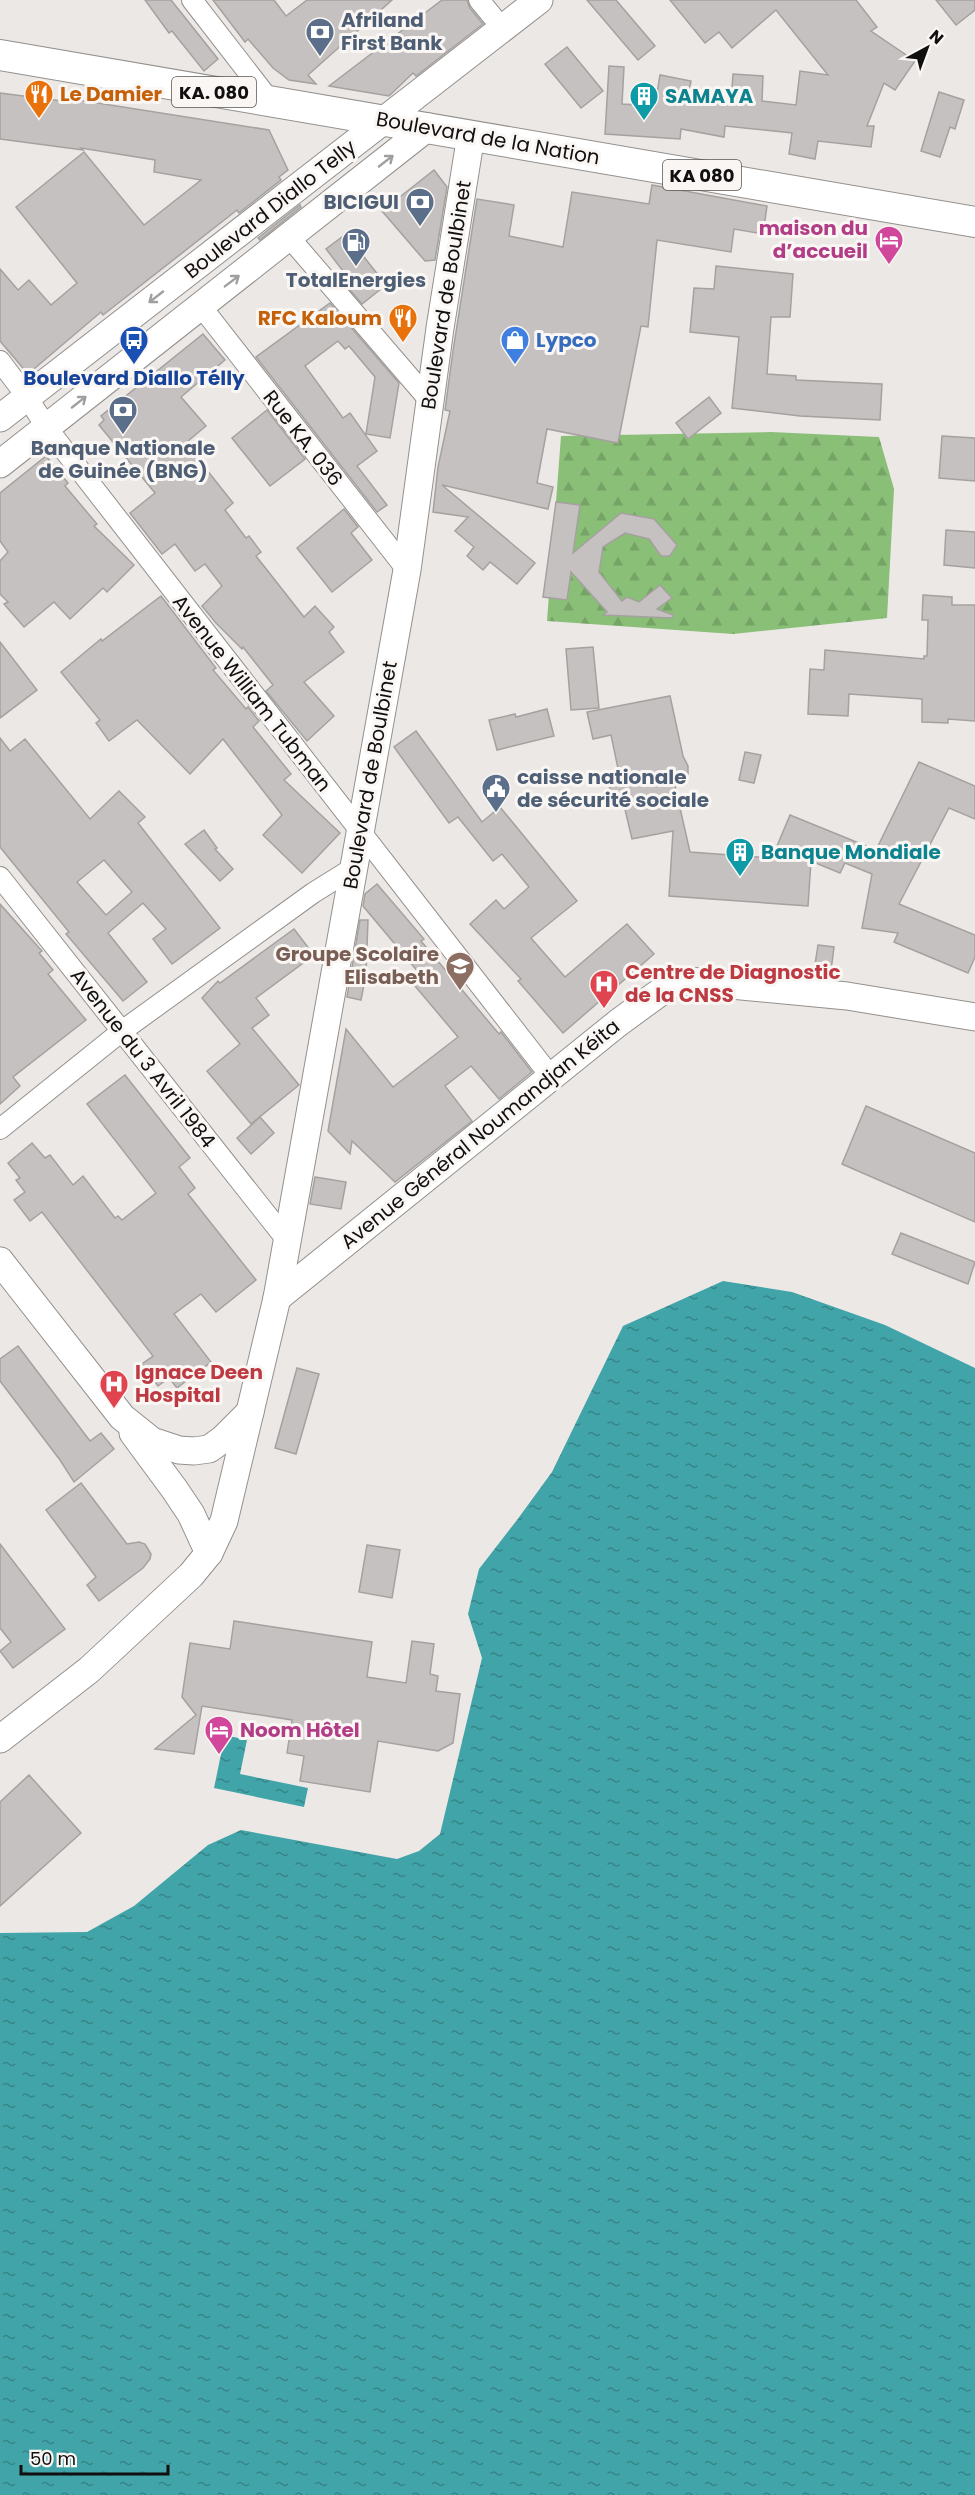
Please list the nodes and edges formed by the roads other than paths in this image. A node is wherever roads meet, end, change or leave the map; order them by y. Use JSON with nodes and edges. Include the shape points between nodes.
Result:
{"nodes":[{"id":1,"x":192,"y":0,"type":"edge"},
{"id":2,"x":479,"y":0,"type":"edge"},
{"id":3,"x":539,"y":0,"type":"edge"},
{"id":4,"x":502,"y":28,"type":"junction"},
{"id":5,"x":0,"y":55,"type":"edge"},
{"id":6,"x":271,"y":102,"type":"junction"},
{"id":7,"x":385,"y":120,"type":"junction"},
{"id":8,"x":428,"y":127,"type":"junction"},
{"id":9,"x":471,"y":135,"type":"junction"},
{"id":10,"x":975,"y":222,"type":"edge"},
{"id":11,"x":289,"y":237,"type":"junction"},
{"id":12,"x":200,"y":305,"type":"junction"},
{"id":13,"x":0,"y":362,"type":"edge"},
{"id":14,"x":27,"y":397,"type":"junction"},
{"id":15,"x":430,"y":401,"type":"junction"},
{"id":16,"x":0,"y":418,"type":"edge"},
{"id":17,"x":46,"y":428,"type":"junction"},
{"id":18,"x":0,"y":464,"type":"edge"},
{"id":19,"x":407,"y":570,"type":"junction"},
{"id":20,"x":359,"y":832,"type":"junction"},
{"id":21,"x":353,"y":868,"type":"junction"},
{"id":22,"x":0,"y":877,"type":"edge"},
{"id":23,"x":975,"y":1017,"type":"edge"},
{"id":24,"x":122,"y":1031,"type":"junction"},
{"id":25,"x":552,"y":1078,"type":"junction"},
{"id":26,"x":0,"y":1129,"type":"edge"},
{"id":27,"x":286,"y":1239,"type":"junction"},
{"id":28,"x":0,"y":1261,"type":"edge"},
{"id":29,"x":277,"y":1298,"type":"junction"},
{"id":30,"x":251,"y":1411,"type":"junction"},
{"id":31,"x":122,"y":1417,"type":"junction"},
{"id":32,"x":210,"y":1553,"type":"junction"},
{"id":33,"x":0,"y":1739,"type":"edge"}],
"edges":[{"from":1,"to":6,"type":"street"},
{"from":2,"to":4,"type":"street"},
{"from":3,"to":4,"type":"main road","name":"Boulevard Diallo Telly"},
{"from":4,"to":7,"type":"main road","name":"Boulevard Diallo Telly"},
{"from":5,"to":6,"type":"main road","name":"Boulevard de la Nation","number":"KA. 080"},
{"from":6,"to":7,"type":"main road","name":"Boulevard de la Nation","number":"KA. 080"},
{"from":7,"to":8,"type":"main road","name":"Boulevard de la Nation","number":"KA. 080"},
{"from":7,"to":14,"type":"main road","name":"Boulevard Diallo Telly","one_way":true},
{"from":8,"to":9,"type":"main road","name":"Boulevard de la Nation","number":"KA 080"},
{"from":11,"to":8,"type":"main road","name":"Boulevard Diallo Telly","one_way":true},
{"from":9,"to":10,"type":"main road","name":"Boulevard de la Nation","number":"KA 080"},
{"from":9,"to":15,"type":"main road","name":"Boulevard de Boulbinet"},
{"from":12,"to":11,"type":"main road","name":"Boulevard Diallo Telly","one_way":true},
{"from":11,"to":15,"type":"street"},
{"from":17,"to":12,"type":"main road","name":"Boulevard Diallo Telly","one_way":true},
{"from":12,"to":19,"type":"street","name":"Rue KA. 036"},
{"from":13,"to":14,"type":"street","name":"Avenue William Tubman"},
{"from":14,"to":16,"type":"main road","name":"Boulevard Diallo Telly"},
{"from":14,"to":17,"type":"street","name":"Avenue William Tubman"},
{"from":15,"to":19,"type":"main road","name":"Boulevard de Boulbinet"},
{"from":17,"to":18,"type":"main road","name":"Boulevard Diallo Telly"},
{"from":17,"to":20,"type":"street","name":"Avenue William Tubman"},
{"from":19,"to":20,"type":"main road","name":"Boulevard de Boulbinet"},
{"from":20,"to":21,"type":"main road","name":"Boulevard de Boulbinet"},
{"from":20,"to":25,"type":"street","name":"Avenue William Tubman"},
{"from":21,"to":24,"type":"street"},
{"from":21,"to":27,"type":"main road","name":"Boulevard de Boulbinet"},
{"from":22,"to":24,"type":"street","name":"Avenue du 3 Avril 1984"},
{"from":23,"to":25,"type":"main road","name":"Avenue Général Noumandjan Kéita","via":[[847,996],[689,981],[670,985],[655,994]]},
{"from":24,"to":26,"type":"street"},
{"from":24,"to":27,"type":"street","name":"Avenue du 3 Avril 1984"},
{"from":25,"to":29,"type":"main road","name":"Avenue Général Noumandjan Kéita"},
{"from":27,"to":29,"type":"main road","name":"Boulevard de Boulbinet"},
{"from":28,"to":31,"type":"main road"},
{"from":29,"to":30,"type":"main road","name":"Boulevard de Boulbinet"},
{"from":30,"to":31,"type":"main road","via":[[209,1449],[194,1451],[152,1441]]},
{"from":30,"to":32,"type":"main road","name":"Boulevard de Boulbinet","via":[[224,1521]]},
{"from":31,"to":32,"type":"main road","via":[[176,1490]]},
{"from":32,"to":33,"type":"main road","name":"Boulevard de Boulbinet","via":[[89,1670]]}]}
